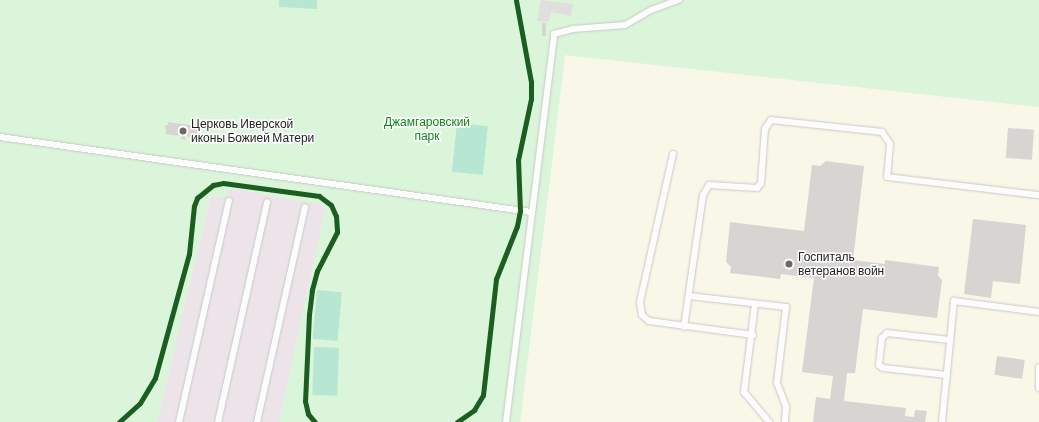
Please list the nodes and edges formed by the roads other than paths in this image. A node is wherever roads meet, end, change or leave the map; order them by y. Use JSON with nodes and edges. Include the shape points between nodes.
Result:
{"nodes":[{"id":1,"x":679,"y":0,"type":"edge"},
{"id":2,"x":0,"y":137,"type":"edge"},
{"id":3,"x":673,"y":154,"type":"dead end"},
{"id":4,"x":1039,"y":195,"type":"edge"},
{"id":5,"x":229,"y":202,"type":"dead end"},
{"id":6,"x":267,"y":202,"type":"dead end"},
{"id":7,"x":305,"y":207,"type":"dead end"},
{"id":8,"x":530,"y":212,"type":"junction"},
{"id":9,"x":689,"y":296,"type":"junction"},
{"id":10,"x":755,"y":304,"type":"junction"},
{"id":11,"x":1039,"y":312,"type":"edge"},
{"id":12,"x":684,"y":327,"type":"junction"},
{"id":13,"x":753,"y":335,"type":"junction"},
{"id":14,"x":950,"y":340,"type":"junction"},
{"id":15,"x":1039,"y":367,"type":"edge"},
{"id":16,"x":947,"y":375,"type":"junction"},
{"id":17,"x":1039,"y":388,"type":"edge"},
{"id":18,"x":179,"y":422,"type":"edge"},
{"id":19,"x":218,"y":422,"type":"edge"},
{"id":20,"x":257,"y":422,"type":"edge"},
{"id":21,"x":506,"y":422,"type":"edge"},
{"id":22,"x":769,"y":422,"type":"edge"},
{"id":23,"x":785,"y":422,"type":"edge"},
{"id":24,"x":942,"y":422,"type":"edge"}],
"edges":[{"from":1,"to":8,"type":"lane","via":[[651,10],[625,25],[573,29],[554,34]]},
{"from":2,"to":8,"type":"lane"},
{"from":3,"to":12,"type":"lane","via":[[640,302],[642,315],[649,321]]},
{"from":4,"to":9,"type":"lane","via":[[887,177],[890,144],[882,132],[771,120],[765,129],[761,183],[757,188],[709,185],[703,195]]},
{"from":5,"to":18,"type":"lane"},
{"from":6,"to":19,"type":"lane"},
{"from":7,"to":20,"type":"lane"},
{"from":8,"to":21,"type":"lane"},
{"from":9,"to":10,"type":"lane"},
{"from":9,"to":12,"type":"lane"},
{"from":10,"to":13,"type":"lane"},
{"from":10,"to":23,"type":"lane","via":[[786,307],[777,383],[786,408]]},
{"from":11,"to":14,"type":"lane","via":[[954,301]]},
{"from":12,"to":13,"type":"lane"},
{"from":13,"to":22,"type":"lane","via":[[744,392]]},
{"from":14,"to":16,"type":"lane"},
{"from":14,"to":16,"type":"lane","via":[[887,333],[882,338],[879,365],[883,368]]},
{"from":15,"to":17,"type":"lane"},
{"from":16,"to":24,"type":"lane"}]}
